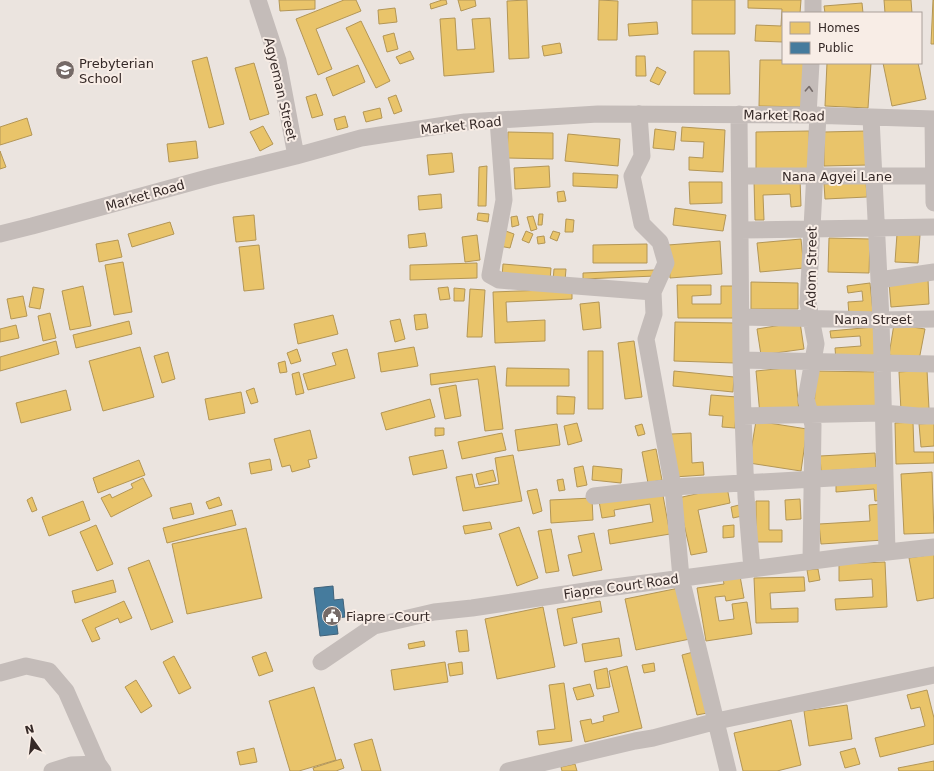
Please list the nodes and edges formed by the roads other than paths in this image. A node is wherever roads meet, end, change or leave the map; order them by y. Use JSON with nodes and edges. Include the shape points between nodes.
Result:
{"nodes":[{"id":1,"x":258,"y":0,"type":"edge"},
{"id":2,"x":813,"y":0,"type":"edge"},
{"id":3,"x":812,"y":12,"type":"edge"},
{"id":4,"x":811,"y":64,"type":"edge"},
{"id":5,"x":639,"y":114,"type":"junction"},
{"id":6,"x":740,"y":114,"type":"junction"},
{"id":7,"x":813,"y":115,"type":"junction"},
{"id":8,"x":871,"y":118,"type":"junction"},
{"id":9,"x":933,"y":119,"type":"edge"},
{"id":10,"x":498,"y":120,"type":"junction"},
{"id":11,"x":296,"y":156,"type":"junction"},
{"id":12,"x":740,"y":176,"type":"junction"},
{"id":13,"x":815,"y":176,"type":"junction"},
{"id":14,"x":874,"y":176,"type":"junction"},
{"id":15,"x":934,"y":176,"type":"edge"},
{"id":16,"x":934,"y":203,"type":"edge"},
{"id":17,"x":934,"y":227,"type":"edge"},
{"id":18,"x":876,"y":228,"type":"junction"},
{"id":19,"x":812,"y":229,"type":"junction"},
{"id":20,"x":740,"y":230,"type":"junction"},
{"id":21,"x":0,"y":234,"type":"edge"},
{"id":22,"x":934,"y":272,"type":"edge"},
{"id":23,"x":879,"y":280,"type":"junction"},
{"id":24,"x":653,"y":292,"type":"junction"},
{"id":25,"x":741,"y":317,"type":"junction"},
{"id":26,"x":934,"y":318,"type":"edge"},
{"id":27,"x":811,"y":319,"type":"junction"},
{"id":28,"x":881,"y":320,"type":"junction"},
{"id":29,"x":741,"y":360,"type":"junction"},
{"id":30,"x":813,"y":362,"type":"junction"},
{"id":31,"x":882,"y":363,"type":"junction"},
{"id":32,"x":934,"y":364,"type":"edge"},
{"id":33,"x":883,"y":413,"type":"junction"},
{"id":34,"x":811,"y":415,"type":"junction"},
{"id":35,"x":743,"y":416,"type":"junction"},
{"id":36,"x":934,"y":416,"type":"edge"},
{"id":37,"x":885,"y":475,"type":"junction"},
{"id":38,"x":813,"y":480,"type":"junction"},
{"id":39,"x":746,"y":484,"type":"junction"},
{"id":40,"x":673,"y":487,"type":"junction"},
{"id":41,"x":594,"y":496,"type":"dead end"},
{"id":42,"x":934,"y":547,"type":"edge"},
{"id":43,"x":887,"y":552,"type":"junction"},
{"id":44,"x":811,"y":561,"type":"junction"},
{"id":45,"x":752,"y":569,"type":"junction"},
{"id":46,"x":681,"y":578,"type":"junction"},
{"id":47,"x":321,"y":662,"type":"dead end"},
{"id":48,"x":0,"y":674,"type":"edge"},
{"id":49,"x":934,"y":675,"type":"edge"},
{"id":50,"x":717,"y":721,"type":"junction"},
{"id":51,"x":100,"y":767,"type":"edge"},
{"id":52,"x":52,"y":771,"type":"edge"},
{"id":53,"x":508,"y":771,"type":"edge"},
{"id":54,"x":728,"y":771,"type":"edge"}],
"edges":[{"from":1,"to":11,"type":"street","name":"Agyeman Street","via":[[278,61]]},
{"from":2,"to":3,"type":"street"},
{"from":7,"to":4,"type":"street","name":"Adom Street","one_way":true},
{"from":5,"to":6,"type":"street","name":"Market Road"},
{"from":5,"to":10,"type":"street","name":"Market Road"},
{"from":5,"to":24,"type":"street","via":[[642,156],[632,176],[642,224],[660,242],[666,263]]},
{"from":6,"to":7,"type":"street","name":"Market Road"},
{"from":6,"to":12,"type":"street"},
{"from":7,"to":8,"type":"street","name":"Market Road"},
{"from":7,"to":13,"type":"street","name":"Adom Street"},
{"from":8,"to":9,"type":"street","name":"Market Road"},
{"from":8,"to":14,"type":"street"},
{"from":9,"to":15,"type":"street"},
{"from":10,"to":11,"type":"street","name":"Market Road","via":[[464,122],[361,138]]},
{"from":10,"to":24,"type":"street","via":[[504,200],[490,275],[499,280]]},
{"from":11,"to":21,"type":"street","name":"Market Road"},
{"from":12,"to":13,"type":"street","name":"Nana Agyei Lane"},
{"from":12,"to":20,"type":"street"},
{"from":13,"to":14,"type":"street","name":"Nana Agyei Lane"},
{"from":13,"to":19,"type":"street","name":"Adom Street"},
{"from":14,"to":15,"type":"street","name":"Nana Agyei Lane"},
{"from":14,"to":18,"type":"street"},
{"from":15,"to":16,"type":"street"},
{"from":17,"to":18,"type":"street"},
{"from":18,"to":19,"type":"street"},
{"from":18,"to":23,"type":"street"},
{"from":19,"to":20,"type":"street"},
{"from":19,"to":27,"type":"street","name":"Adom Street","via":[[808,303]]},
{"from":20,"to":25,"type":"street"},
{"from":22,"to":23,"type":"street"},
{"from":23,"to":28,"type":"street"},
{"from":24,"to":40,"type":"street","via":[[654,314],[646,339]]},
{"from":25,"to":27,"type":"street","name":"Nana Street"},
{"from":25,"to":29,"type":"street"},
{"from":26,"to":28,"type":"street","name":"Nana Street"},
{"from":27,"to":28,"type":"street","name":"Nana Street"},
{"from":27,"to":30,"type":"street","name":"Adom Street","via":[[816,344]]},
{"from":28,"to":31,"type":"street"},
{"from":29,"to":30,"type":"street"},
{"from":29,"to":35,"type":"street"},
{"from":30,"to":31,"type":"street"},
{"from":30,"to":34,"type":"street","name":"Adom Street","via":[[806,399]]},
{"from":31,"to":32,"type":"street"},
{"from":31,"to":33,"type":"street"},
{"from":33,"to":34,"type":"street"},
{"from":33,"to":36,"type":"street"},
{"from":33,"to":37,"type":"street"},
{"from":34,"to":35,"type":"street"},
{"from":34,"to":38,"type":"street","name":"Adom Street","via":[[814,425]]},
{"from":35,"to":39,"type":"street"},
{"from":37,"to":38,"type":"street"},
{"from":37,"to":43,"type":"street"},
{"from":38,"to":39,"type":"street"},
{"from":38,"to":44,"type":"street","name":"Adom Street"},
{"from":39,"to":40,"type":"street"},
{"from":39,"to":45,"type":"street"},
{"from":40,"to":41,"type":"street"},
{"from":40,"to":46,"type":"street"},
{"from":42,"to":43,"type":"street","name":"Fiapre Court Road"},
{"from":43,"to":44,"type":"street","name":"Fiapre Court Road"},
{"from":44,"to":45,"type":"street","name":"Fiapre Court Road"},
{"from":45,"to":46,"type":"street","name":"Fiapre Court Road"},
{"from":46,"to":47,"type":"street","name":"Fiapre Court Road","via":[[434,612],[374,626]]},
{"from":46,"to":50,"type":"street"},
{"from":48,"to":51,"type":"street","via":[[26,666],[49,671],[66,691]]},
{"from":49,"to":50,"type":"street"},
{"from":50,"to":53,"type":"street"},
{"from":50,"to":54,"type":"street"},
{"from":51,"to":52,"type":"street","via":[[71,765]]}]}
